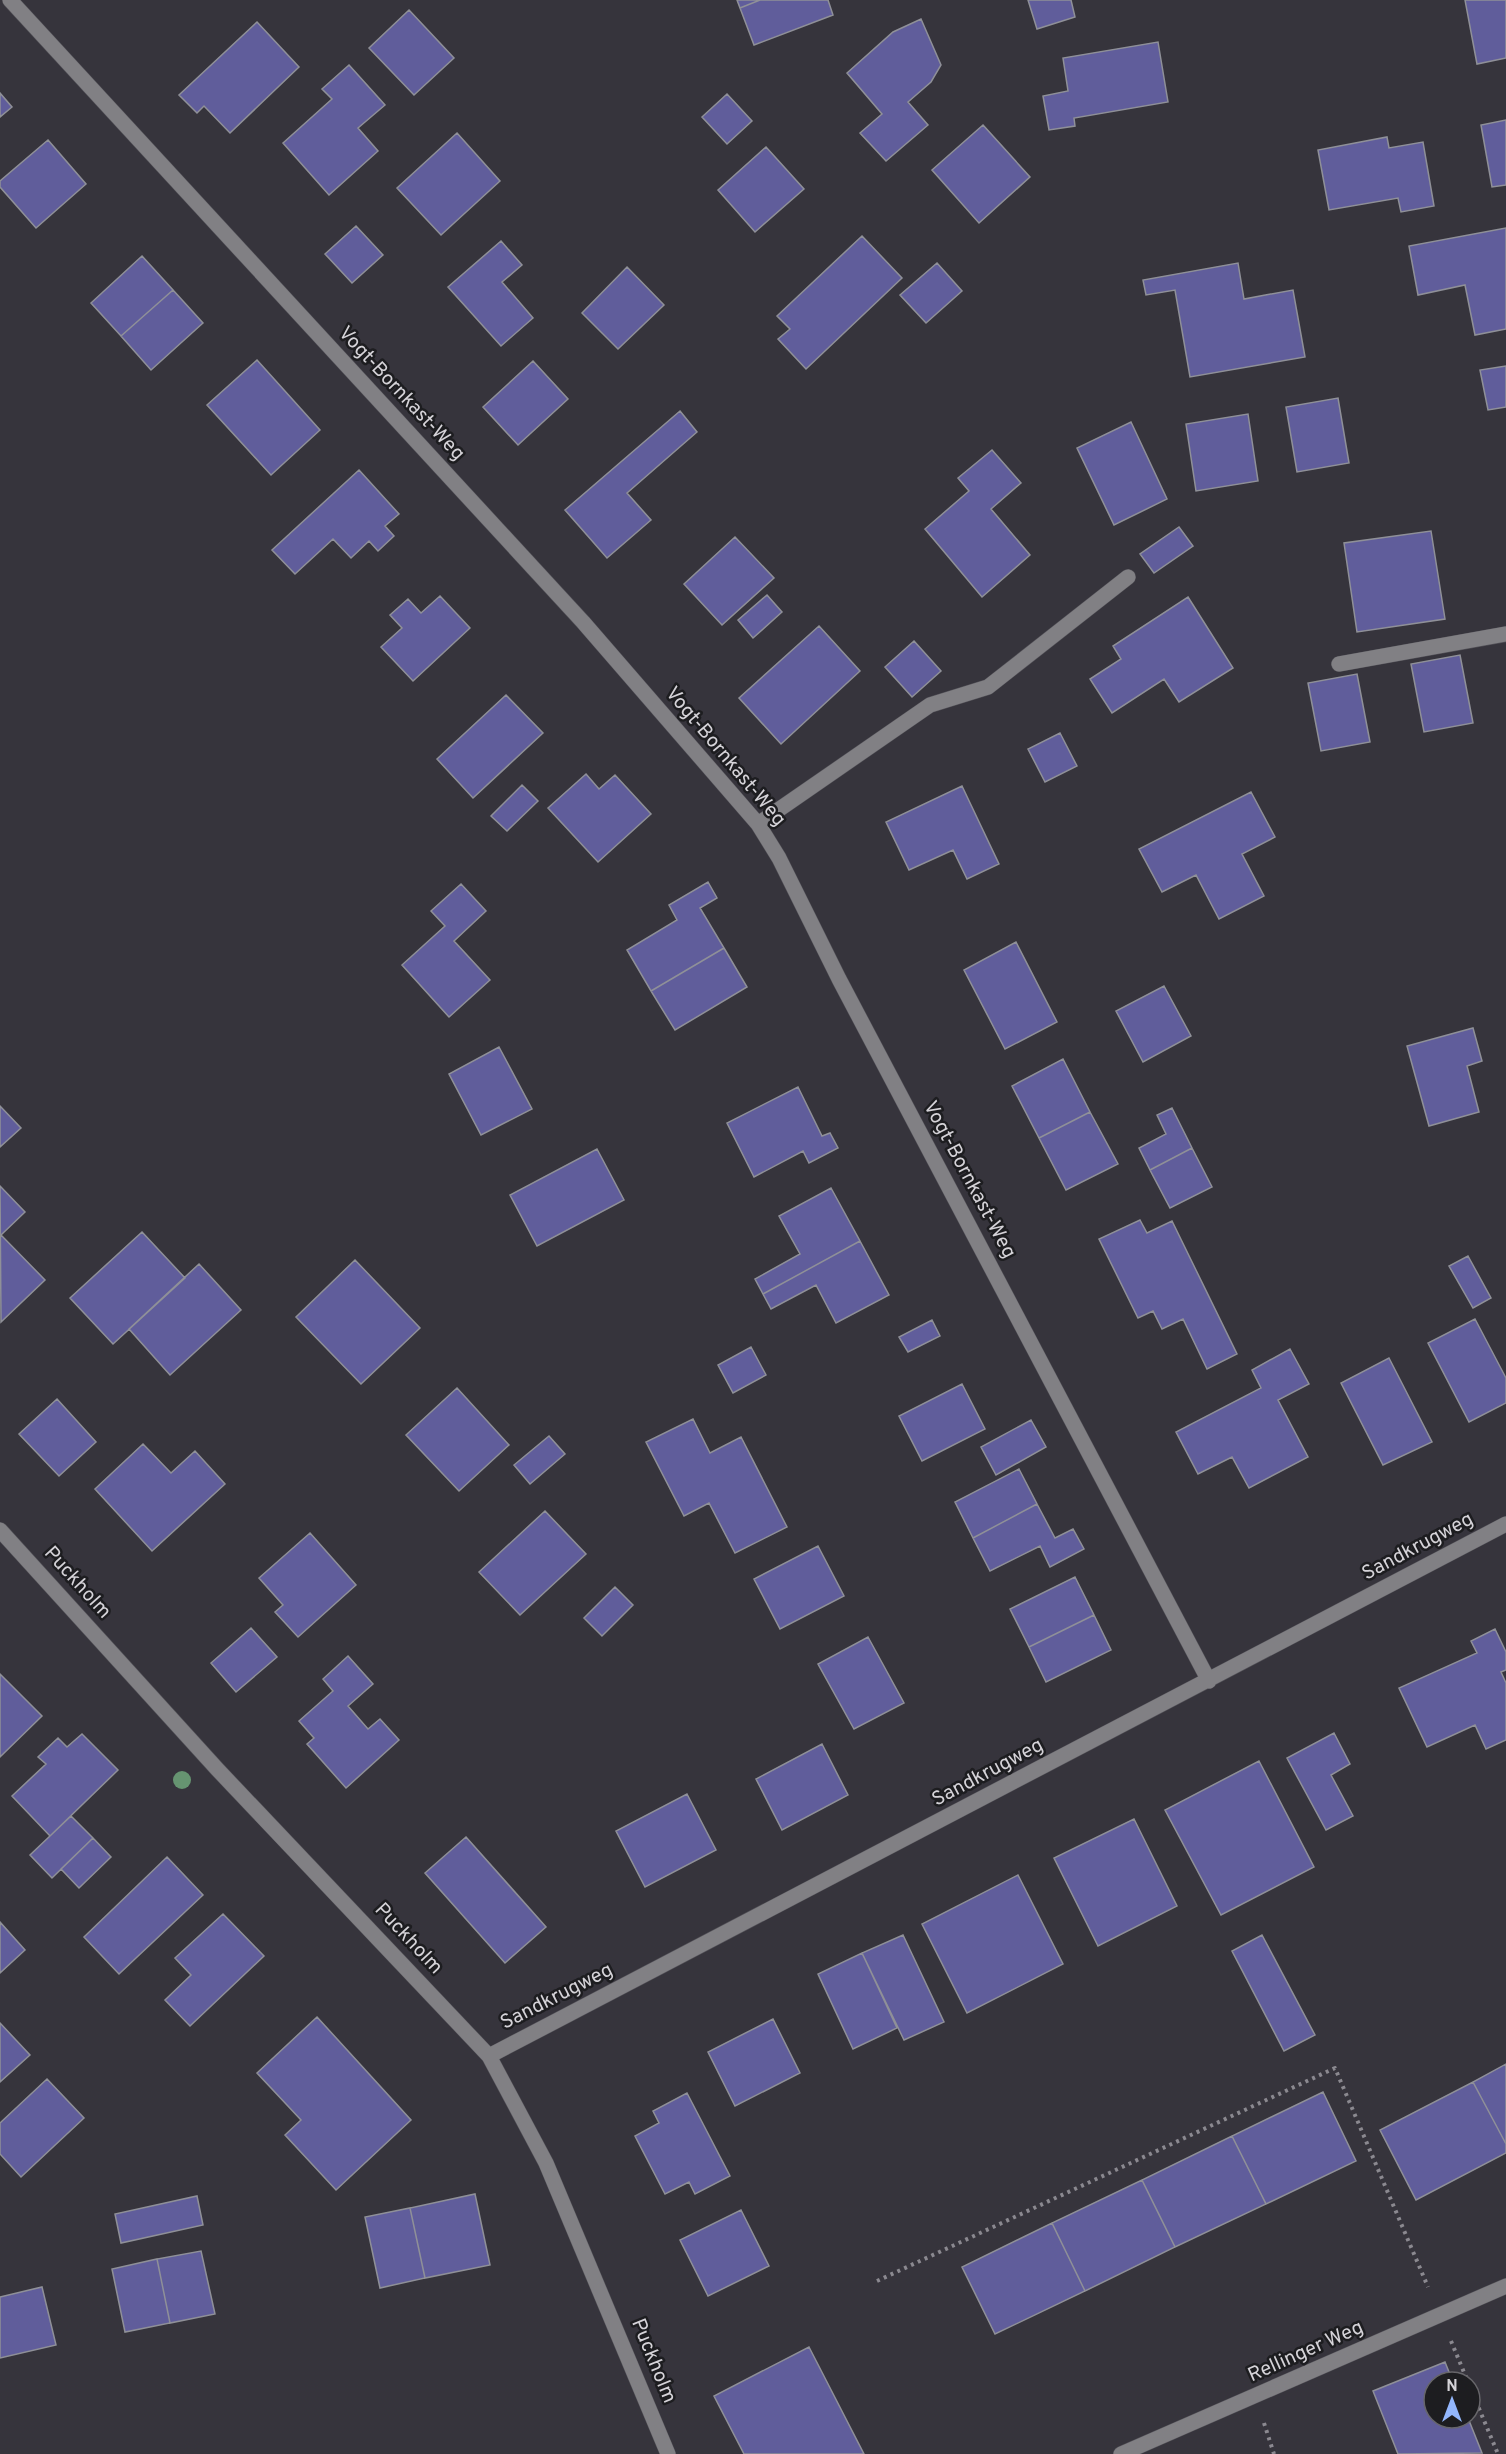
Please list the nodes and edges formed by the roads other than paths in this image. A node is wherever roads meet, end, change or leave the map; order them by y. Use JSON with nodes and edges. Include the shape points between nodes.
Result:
{"nodes":[{"id":1,"x":10,"y":0,"type":"edge"},
{"id":2,"x":1128,"y":577,"type":"dead end"},
{"id":3,"x":1506,"y":634,"type":"edge"},
{"id":4,"x":1339,"y":664,"type":"dead end"},
{"id":5,"x":758,"y":824,"type":"junction"},
{"id":6,"x":1506,"y":1524,"type":"edge"},
{"id":7,"x":0,"y":1530,"type":"edge"},
{"id":8,"x":1209,"y":1681,"type":"junction"},
{"id":9,"x":489,"y":2056,"type":"junction"},
{"id":10,"x":1506,"y":2286,"type":"edge"},
{"id":11,"x":668,"y":2454,"type":"edge"},
{"id":12,"x":1121,"y":2454,"type":"edge"}],
"edges":[{"from":1,"to":5,"type":"street","name":"Vogt-Bornkast-Weg","via":[[583,622]]},
{"from":2,"to":5,"type":"street","via":[[988,687],[930,705]]},
{"from":3,"to":4,"type":"street"},
{"from":5,"to":8,"type":"street","name":"Vogt-Bornkast-Weg"},
{"from":6,"to":8,"type":"street","name":"Sandkrugweg"},
{"from":7,"to":9,"type":"street","name":"Puckholm","via":[[218,1770]]},
{"from":8,"to":9,"type":"street","name":"Sandkrugweg"},
{"from":9,"to":11,"type":"street","name":"Puckholm","via":[[546,2163]]},
{"from":10,"to":12,"type":"street","name":"Rellinger Weg"}]}
